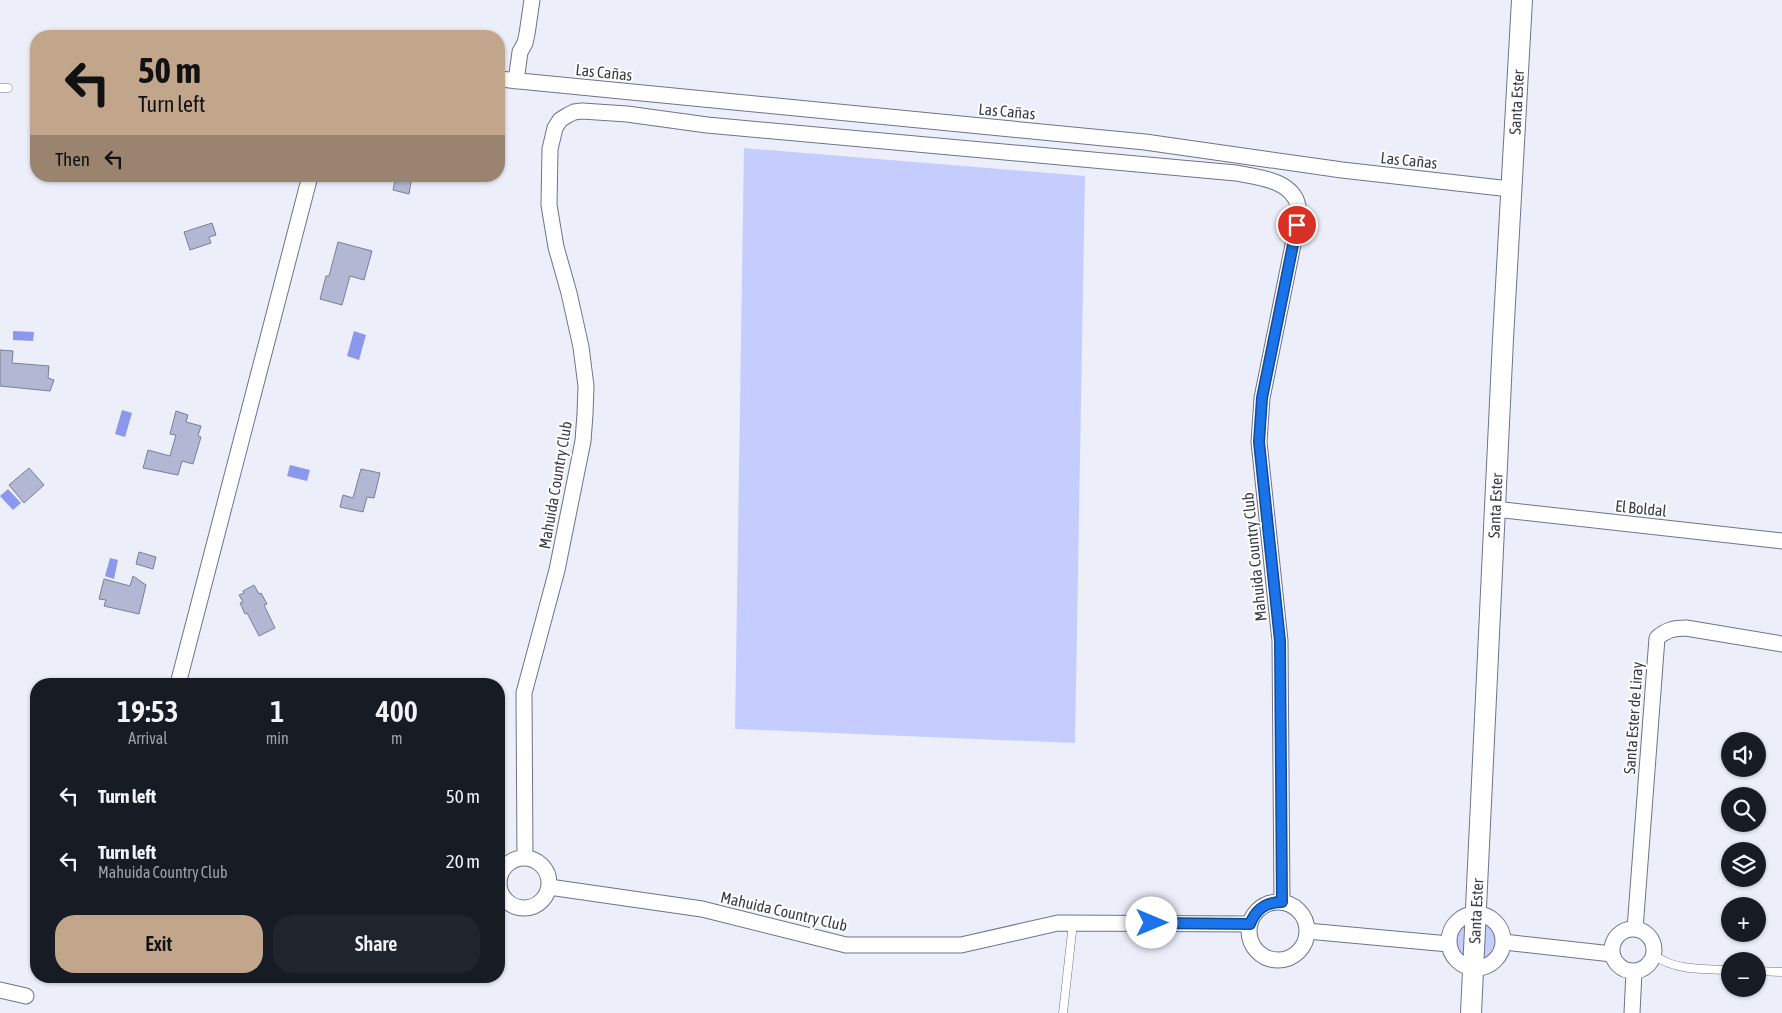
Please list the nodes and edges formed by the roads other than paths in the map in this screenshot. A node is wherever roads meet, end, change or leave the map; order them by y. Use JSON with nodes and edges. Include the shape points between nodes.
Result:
{"nodes":[{"id":1,"x":522,"y":0,"type":"edge"},
{"id":2,"x":532,"y":0,"type":"edge"},
{"id":3,"x":1522,"y":0,"type":"edge"},
{"id":4,"x":520,"y":52,"type":"junction"},
{"id":5,"x":505,"y":80,"type":"edge"},
{"id":6,"x":516,"y":81,"type":"junction"},
{"id":7,"x":308,"y":182,"type":"edge"},
{"id":8,"x":1510,"y":189,"type":"junction"},
{"id":9,"x":1495,"y":509,"type":"junction"},
{"id":10,"x":1782,"y":542,"type":"edge"},
{"id":11,"x":1782,"y":644,"type":"edge"},
{"id":12,"x":180,"y":678,"type":"edge"},
{"id":13,"x":524,"y":858,"type":"junction"},
{"id":14,"x":505,"y":868,"type":"edge"},
{"id":15,"x":549,"y":887,"type":"junction"},
{"id":16,"x":505,"y":900,"type":"edge"},
{"id":17,"x":1282,"y":902,"type":"junction"},
{"id":18,"x":1476,"y":913,"type":"junction"},
{"id":19,"x":1073,"y":923,"type":"junction"},
{"id":20,"x":1250,"y":924,"type":"junction"},
{"id":21,"x":1635,"y":929,"type":"junction"},
{"id":22,"x":1307,"y":931,"type":"junction"},
{"id":23,"x":1504,"y":942,"type":"junction"},
{"id":24,"x":1449,"y":944,"type":"junction"},
{"id":25,"x":1612,"y":954,"type":"junction"},
{"id":26,"x":1654,"y":955,"type":"junction"},
{"id":27,"x":1473,"y":968,"type":"junction"},
{"id":28,"x":1721,"y":969,"type":"edge"},
{"id":29,"x":1766,"y":971,"type":"edge"},
{"id":30,"x":1634,"y":972,"type":"junction"},
{"id":31,"x":1782,"y":972,"type":"edge"},
{"id":32,"x":0,"y":990,"type":"edge"},
{"id":33,"x":26,"y":996,"type":"dead end"},
{"id":34,"x":1063,"y":1013,"type":"edge"},
{"id":35,"x":1471,"y":1013,"type":"edge"},
{"id":36,"x":1632,"y":1013,"type":"edge"}],
"edges":[{"from":1,"to":4,"type":"street","via":[[517,42]]},
{"from":2,"to":4,"type":"street","via":[[527,34]]},
{"from":3,"to":8,"type":"street","name":"Santa Ester"},
{"from":4,"to":6,"type":"street"},
{"from":5,"to":6,"type":"street","name":"Las Cañas"},
{"from":6,"to":8,"type":"street","name":"Las Cañas","via":[[1145,142],[1342,170]]},
{"from":7,"to":12,"type":"street"},
{"from":8,"to":9,"type":"street","name":"Santa Ester"},
{"from":9,"to":10,"type":"street","name":"El Boldal"},
{"from":9,"to":18,"type":"street","name":"Santa Ester"},
{"from":11,"to":21,"type":"street","name":"Santa Ester de Liray","via":[[1686,628],[1675,628],[1657,638]]},
{"from":13,"to":14,"type":"street"},
{"from":13,"to":15,"type":"street","via":[[541,864],[548,873]]},
{"from":13,"to":17,"type":"street","name":"Mahuida Country Club","via":[[524,693],[557,570],[585,414],[586,386],[581,346],[549,205],[550,149],[560,120],[574,112],[627,114],[1236,173],[1264,178],[1282,185],[1293,194],[1298,212],[1297,225],[1262,398],[1259,442],[1280,641]]},
{"from":15,"to":16,"type":"street","via":[[539,904],[529,908],[511,905]]},
{"from":15,"to":19,"type":"street","name":"Mahuida Country Club","via":[[702,909],[846,945],[961,945],[1058,923]]},
{"from":17,"to":20,"type":"street","via":[[1266,904],[1258,909]]},
{"from":17,"to":22,"type":"street","via":[[1298,909]]},
{"from":18,"to":23,"type":"street","via":[[1484,914],[1499,925]]},
{"from":18,"to":24,"type":"street","via":[[1459,920],[1449,935]]},
{"from":18,"to":27,"type":"street","name":"Santa Ester"},
{"from":19,"to":20,"type":"street","name":"Mahuida Country Club"},
{"from":19,"to":34,"type":"lane"},
{"from":20,"to":22,"type":"street","via":[[1251,942],[1270,959],[1279,960],[1296,954],[1306,940]]},
{"from":21,"to":25,"type":"street","via":[[1617,936]]},
{"from":21,"to":26,"type":"street","via":[[1652,941]]},
{"from":22,"to":24,"type":"street"},
{"from":23,"to":25,"type":"street"},
{"from":23,"to":27,"type":"street","via":[[1502,951],[1490,964]]},
{"from":24,"to":27,"type":"street","via":[[1457,960]]},
{"from":25,"to":30,"type":"street","via":[[1622,969]]},
{"from":26,"to":28,"type":"lane","via":[[1674,966]]},
{"from":26,"to":30,"type":"street","via":[[1647,966]]},
{"from":27,"to":35,"type":"street","name":"Santa Ester"},
{"from":29,"to":31,"type":"lane"},
{"from":30,"to":36,"type":"street"},
{"from":32,"to":33,"type":"street"}]}
